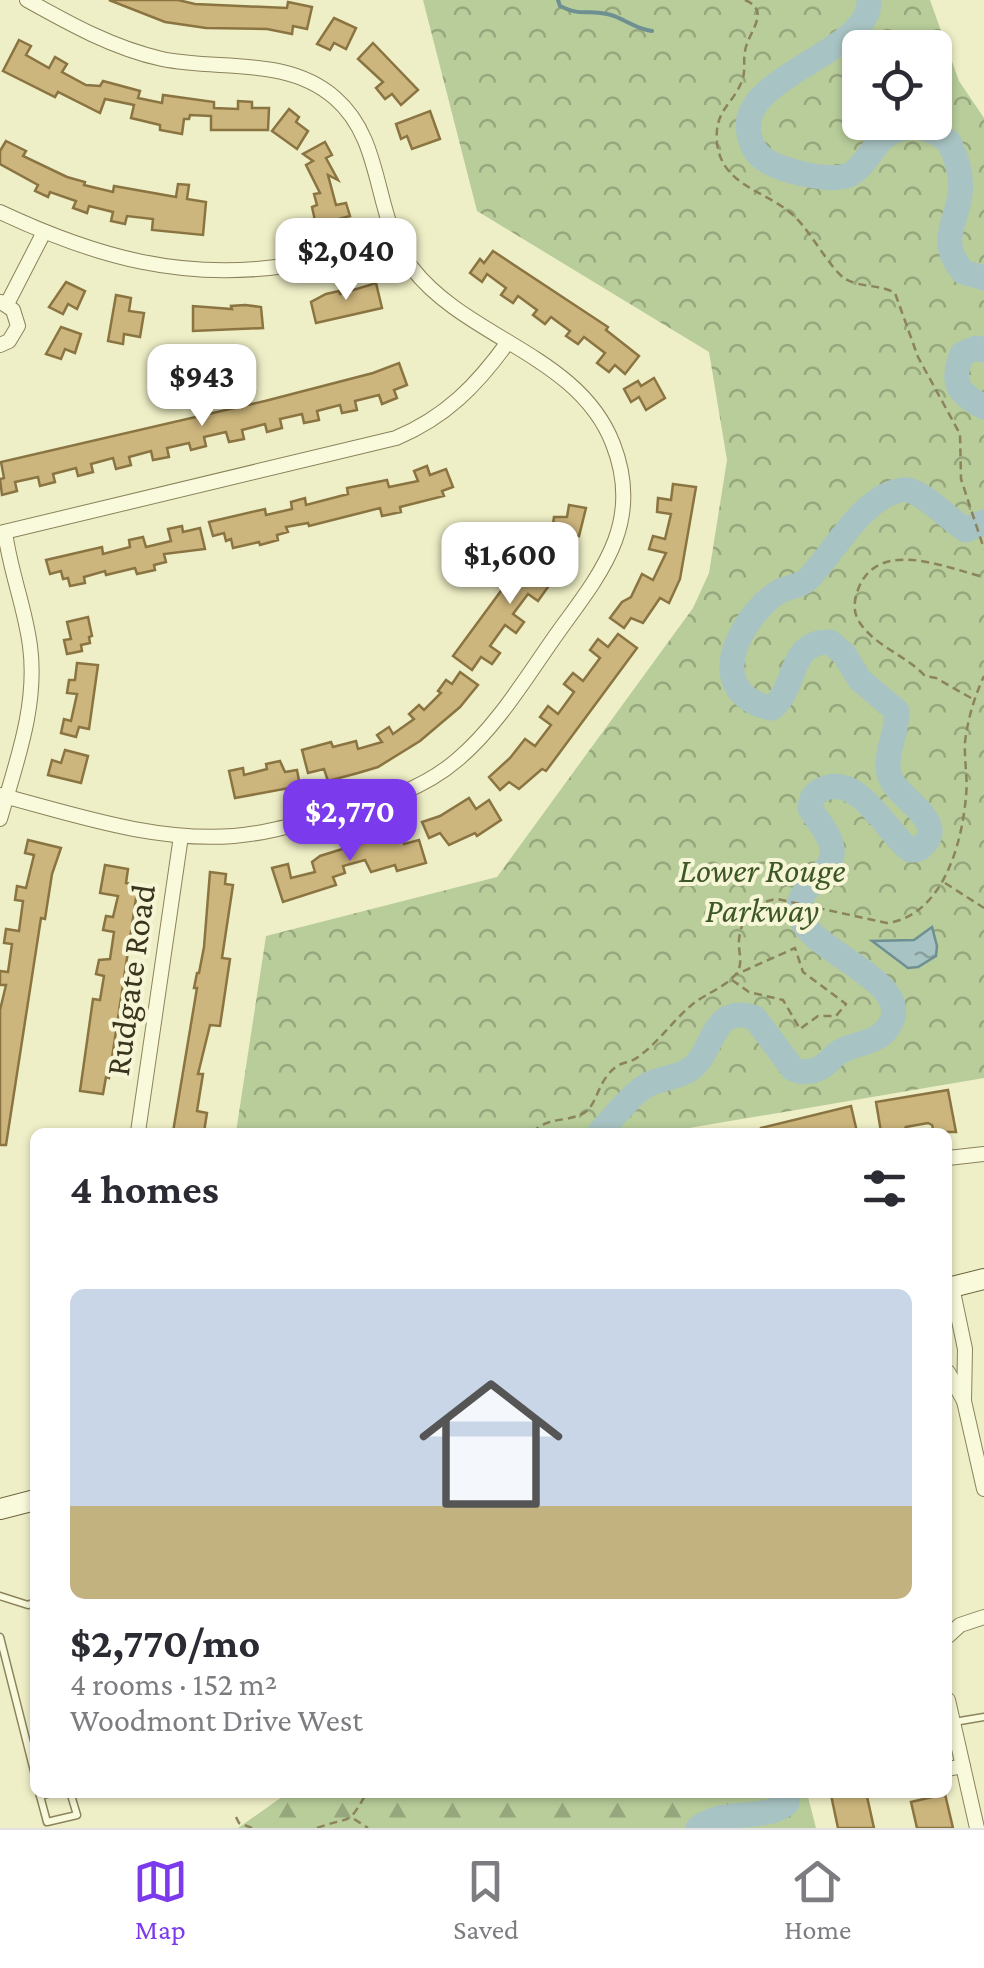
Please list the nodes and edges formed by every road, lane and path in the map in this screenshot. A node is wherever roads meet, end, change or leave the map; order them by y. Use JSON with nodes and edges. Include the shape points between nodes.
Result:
{"nodes":[{"id":1,"x":27,"y":0,"type":"edge"},
{"id":2,"x":744,"y":0,"type":"edge"},
{"id":3,"x":0,"y":212,"type":"edge"},
{"id":4,"x":44,"y":232,"type":"junction"},
{"id":5,"x":396,"y":242,"type":"junction"},
{"id":6,"x":3,"y":303,"type":"edge"},
{"id":7,"x":508,"y":342,"type":"junction"},
{"id":8,"x":0,"y":344,"type":"edge"},
{"id":9,"x":2,"y":533,"type":"edge"},
{"id":10,"x":984,"y":549,"type":"edge"},
{"id":11,"x":984,"y":578,"type":"edge"},
{"id":12,"x":984,"y":676,"type":"edge"},
{"id":13,"x":972,"y":699,"type":"junction"},
{"id":14,"x":3,"y":796,"type":"edge"},
{"id":15,"x":0,"y":820,"type":"edge"},
{"id":16,"x":181,"y":836,"type":"junction"},
{"id":17,"x":943,"y":882,"type":"junction"},
{"id":18,"x":984,"y":908,"type":"edge"},
{"id":19,"x":736,"y":975,"type":"junction"},
{"id":20,"x":730,"y":979,"type":"junction"},
{"id":21,"x":139,"y":1128,"type":"edge"},
{"id":22,"x":537,"y":1128,"type":"edge"},
{"id":23,"x":984,"y":1154,"type":"edge"},
{"id":24,"x":952,"y":1158,"type":"edge"},
{"id":25,"x":984,"y":1279,"type":"edge"},
{"id":26,"x":952,"y":1287,"type":"edge"},
{"id":27,"x":952,"y":1296,"type":"edge"},
{"id":28,"x":952,"y":1379,"type":"edge"},
{"id":29,"x":964,"y":1401,"type":"junction"},
{"id":30,"x":984,"y":1489,"type":"edge"},
{"id":31,"x":30,"y":1501,"type":"edge"},
{"id":32,"x":0,"y":1509,"type":"edge"},
{"id":33,"x":0,"y":1596,"type":"edge"},
{"id":34,"x":30,"y":1605,"type":"edge"},
{"id":35,"x":979,"y":1616,"type":"edge"},
{"id":36,"x":952,"y":1633,"type":"edge"},
{"id":37,"x":0,"y":1637,"type":"edge"},
{"id":38,"x":984,"y":1716,"type":"edge"},
{"id":39,"x":952,"y":1722,"type":"joint"},
{"id":40,"x":30,"y":1755,"type":"edge"},
{"id":41,"x":955,"y":1767,"type":"edge"},
{"id":42,"x":41,"y":1798,"type":"edge"},
{"id":43,"x":73,"y":1798,"type":"edge"},
{"id":44,"x":364,"y":1798,"type":"edge"},
{"id":45,"x":236,"y":1818,"type":"dead end"},
{"id":46,"x":353,"y":1818,"type":"junction"},
{"id":47,"x":252,"y":1828,"type":"edge"},
{"id":48,"x":317,"y":1828,"type":"edge"},
{"id":49,"x":368,"y":1828,"type":"edge"},
{"id":50,"x":976,"y":1828,"type":"edge"}],
"edges":[{"from":1,"to":5,"type":"street","via":[[133,51],[286,72],[315,83],[359,126]]},
{"from":2,"to":10,"type":"path","via":[[758,12],[756,28],[745,48],[741,84],[716,123],[717,148],[742,185],[799,220],[843,278],[896,293],[918,357],[960,434],[961,478]]},
{"from":3,"to":4,"type":"street"},
{"from":4,"to":5,"type":"street","via":[[125,260],[210,270],[287,266]]},
{"from":4,"to":6,"type":"street"},
{"from":5,"to":7,"type":"street","via":[[428,286]]},
{"from":6,"to":8,"type":"street","via":[[18,326]]},
{"from":7,"to":9,"type":"street","via":[[458,402],[396,438]]},
{"from":7,"to":16,"type":"street","via":[[580,393],[612,442],[623,506],[602,572],[484,732],[430,780],[388,800],[280,829]]},
{"from":9,"to":14,"type":"street","via":[[30,644],[32,692]]},
{"from":11,"to":13,"type":"path","via":[[894,559],[878,563],[853,604],[866,631],[926,676]]},
{"from":12,"to":13,"type":"path"},
{"from":13,"to":17,"type":"path","via":[[966,797]]},
{"from":14,"to":15,"type":"street"},
{"from":14,"to":16,"type":"street"},
{"from":16,"to":21,"type":"street","name":"Rudgate Road"},
{"from":17,"to":18,"type":"path"},
{"from":17,"to":19,"type":"path","via":[[916,914],[887,923],[764,901],[746,914]]},
{"from":19,"to":20,"type":"path"},
{"from":19,"to":20,"type":"path","via":[[795,948],[803,972],[846,1004],[836,1016],[818,1016],[800,1029],[783,1000],[749,992]]},
{"from":20,"to":22,"type":"path","via":[[694,1003],[636,1060],[605,1077],[584,1114]]},
{"from":23,"to":24,"type":"street"},
{"from":25,"to":26,"type":"main road"},
{"from":27,"to":29,"type":"street","via":[[966,1349]]},
{"from":28,"to":29,"type":"street"},
{"from":29,"to":30,"type":"street"},
{"from":31,"to":32,"type":"main road"},
{"from":33,"to":34,"type":"lane"},
{"from":35,"to":36,"type":"street"},
{"from":37,"to":40,"type":"lane"},
{"from":38,"to":39,"type":"lane"},
{"from":39,"to":41,"type":"street"},
{"from":41,"to":50,"type":"street"},
{"from":42,"to":43,"type":"lane","via":[[47,1822],[76,1815]]},
{"from":44,"to":46,"type":"path"},
{"from":45,"to":47,"type":"path"},
{"from":46,"to":48,"type":"path"},
{"from":46,"to":49,"type":"path"}]}
